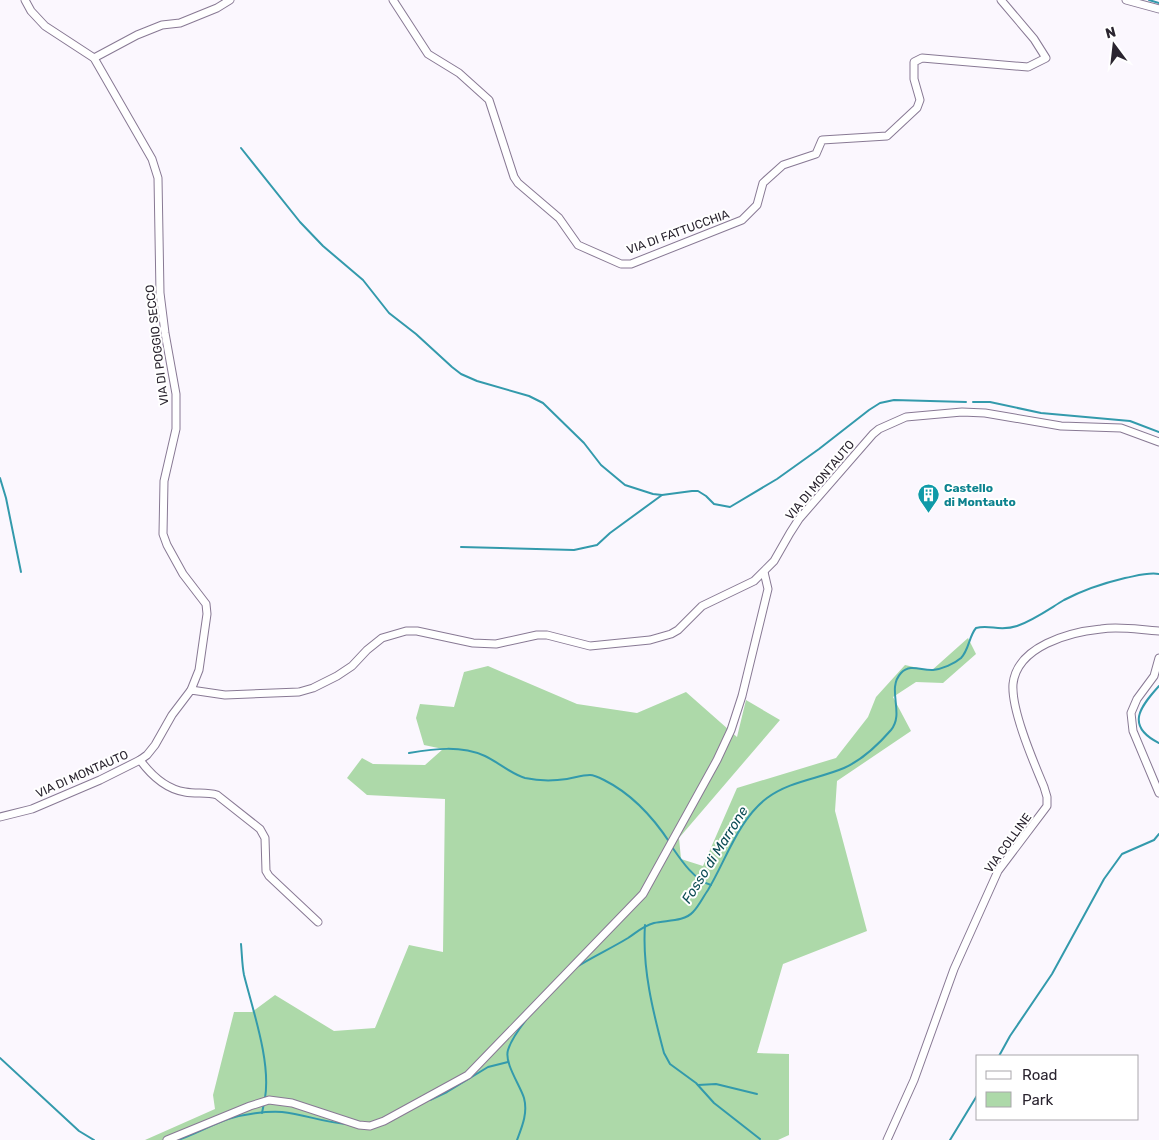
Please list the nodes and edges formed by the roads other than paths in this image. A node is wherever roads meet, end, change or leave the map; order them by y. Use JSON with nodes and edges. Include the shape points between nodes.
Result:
{"nodes":[{"id":1,"x":25,"y":0,"type":"edge"},
{"id":2,"x":230,"y":0,"type":"edge"},
{"id":3,"x":393,"y":0,"type":"edge"},
{"id":4,"x":1002,"y":0,"type":"edge"},
{"id":5,"x":1126,"y":0,"type":"edge"},
{"id":6,"x":1159,"y":9,"type":"edge"},
{"id":7,"x":94,"y":58,"type":"junction"},
{"id":8,"x":1159,"y":442,"type":"edge"},
{"id":9,"x":764,"y":572,"type":"dead end"},
{"id":10,"x":1159,"y":632,"type":"edge"},
{"id":11,"x":1159,"y":658,"type":"edge"},
{"id":12,"x":191,"y":690,"type":"junction"},
{"id":13,"x":140,"y":760,"type":"junction"},
{"id":14,"x":1159,"y":793,"type":"edge"},
{"id":15,"x":0,"y":817,"type":"edge"},
{"id":16,"x":318,"y":922,"type":"dead end"},
{"id":17,"x":167,"y":1140,"type":"edge"},
{"id":18,"x":887,"y":1140,"type":"edge"}],
"edges":[{"from":1,"to":7,"type":"street","name":"VIA DI POGGIO SECCO","via":[[45,26]]},
{"from":2,"to":7,"type":"street","via":[[180,23],[137,35]]},
{"from":3,"to":4,"type":"street","name":"VIA DI FATTUCCHIA","via":[[428,54],[459,73],[489,100],[518,183],[559,218],[578,245],[621,264],[630,264],[742,220],[757,206],[763,183],[783,165],[816,154],[822,140],[887,136],[917,108],[920,100],[914,79],[914,62],[922,58],[1028,67],[1046,58],[1034,38]]},
{"from":5,"to":6,"type":"street"},
{"from":7,"to":12,"type":"street","name":"VIA DI POGGIO SECCO","via":[[152,159],[158,178],[160,293],[176,394],[176,429],[164,481],[163,534],[184,574],[206,604],[208,614],[199,670]]},
{"from":8,"to":12,"type":"street","name":"VIA DI MONTAUTO","via":[[1121,428],[1070,427],[985,413],[906,417],[873,434],[800,519],[774,561],[754,581],[702,606],[671,634],[637,643],[590,646],[547,635],[480,644],[406,631],[382,638],[345,671],[299,692],[225,695]]},
{"from":9,"to":17,"type":"street","via":[[768,588],[731,730],[643,894],[468,1075],[370,1126],[345,1122],[292,1103],[269,1100]]},
{"from":10,"to":18,"type":"street","name":"VIA COLLINE","via":[[1102,628],[1058,638],[1037,649],[1018,671],[1014,684],[1016,710],[1044,787],[1047,806],[998,871],[954,969],[914,1080]]},
{"from":11,"to":14,"type":"street","via":[[1154,676],[1131,713],[1133,731]]},
{"from":12,"to":13,"type":"street","name":"VIA DI MONTAUTO","via":[[172,714],[155,745]]},
{"from":13,"to":15,"type":"street","name":"VIA DI MONTAUTO","via":[[32,809]]},
{"from":13,"to":16,"type":"street","via":[[162,782],[184,792],[217,795],[260,829],[265,838],[268,876]]}]}
